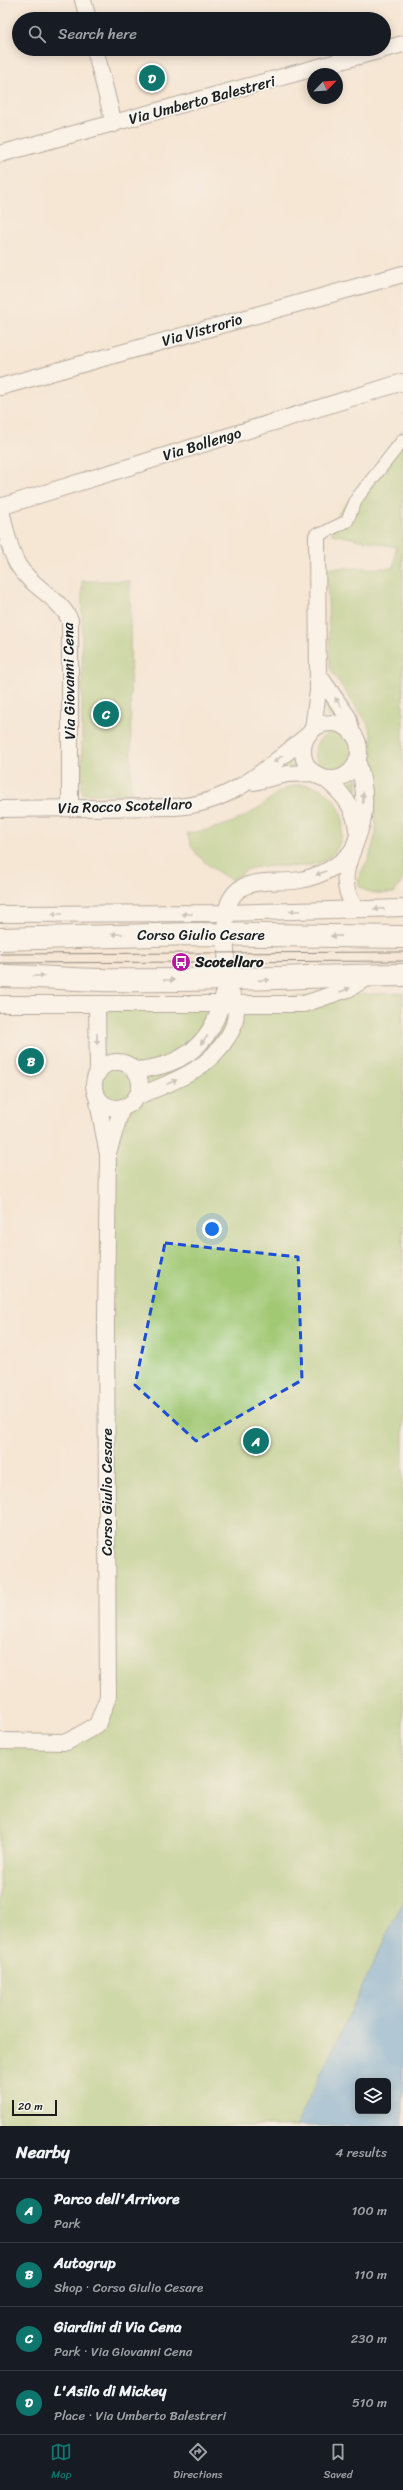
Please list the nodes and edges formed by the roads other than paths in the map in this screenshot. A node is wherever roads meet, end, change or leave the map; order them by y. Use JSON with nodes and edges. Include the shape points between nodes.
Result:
{"nodes":[{"id":1,"x":83,"y":0,"type":"edge"},
{"id":2,"x":86,"y":12,"type":"edge"},
{"id":3,"x":403,"y":44,"type":"edge"},
{"id":4,"x":391,"y":47,"type":"edge"},
{"id":5,"x":98,"y":56,"type":"edge"},
{"id":6,"x":360,"y":56,"type":"edge"},
{"id":7,"x":114,"y":124,"type":"junction"},
{"id":8,"x":0,"y":154,"type":"edge"},
{"id":9,"x":403,"y":274,"type":"edge"},
{"id":10,"x":403,"y":382,"type":"edge"},
{"id":11,"x":0,"y":387,"type":"edge"},
{"id":12,"x":403,"y":440,"type":"edge"},
{"id":13,"x":0,"y":506,"type":"edge"},
{"id":14,"x":317,"y":536,"type":"joint"},
{"id":15,"x":6,"y":552,"type":"edge"},
{"id":16,"x":318,"y":674,"type":"junction"},
{"id":17,"x":311,"y":732,"type":"junction"},
{"id":18,"x":352,"y":733,"type":"junction"},
{"id":19,"x":357,"y":760,"type":"junction"},
{"id":20,"x":319,"y":775,"type":"junction"},
{"id":21,"x":247,"y":784,"type":"junction"},
{"id":22,"x":70,"y":808,"type":"junction"},
{"id":23,"x":0,"y":809,"type":"edge"},
{"id":24,"x":357,"y":835,"type":"junction"},
{"id":25,"x":352,"y":851,"type":"junction"},
{"id":26,"x":403,"y":908,"type":"edge"},
{"id":27,"x":356,"y":909,"type":"junction"},
{"id":28,"x":0,"y":914,"type":"edge"},
{"id":29,"x":226,"y":924,"type":"junction"},
{"id":30,"x":403,"y":937,"type":"edge"},
{"id":31,"x":0,"y":939,"type":"edge"},
{"id":32,"x":371,"y":975,"type":"junction"},
{"id":33,"x":403,"y":975,"type":"edge"},
{"id":34,"x":0,"y":976,"type":"edge"},
{"id":35,"x":226,"y":980,"type":"junction"},
{"id":36,"x":0,"y":1004,"type":"edge"},
{"id":37,"x":97,"y":1004,"type":"junction"},
{"id":38,"x":236,"y":1004,"type":"junction"},
{"id":39,"x":219,"y":1005,"type":"junction"},
{"id":40,"x":134,"y":1070,"type":"junction"},
{"id":41,"x":98,"y":1073,"type":"junction"},
{"id":42,"x":97,"y":1096,"type":"junction"},
{"id":43,"x":136,"y":1097,"type":"junction"},
{"id":44,"x":122,"y":1107,"type":"junction"},
{"id":45,"x":108,"y":1155,"type":"junction"},
{"id":46,"x":0,"y":1741,"type":"edge"}],
"edges":[{"from":1,"to":2,"type":"street"},
{"from":3,"to":4,"type":"street","name":"Via Umberto Balestreri"},
{"from":5,"to":7,"type":"street"},
{"from":6,"to":7,"type":"street","name":"Via Umberto Balestreri"},
{"from":7,"to":8,"type":"street","name":"Via Umberto Balestreri"},
{"from":9,"to":11,"type":"street","name":"Via Vistrorio"},
{"from":10,"to":13,"type":"street","name":"Via Bollengo"},
{"from":12,"to":14,"type":"street","via":[[357,498],[347,521]]},
{"from":13,"to":15,"type":"street","name":"Via Giovanni Cena"},
{"from":14,"to":16,"type":"street"},
{"from":15,"to":22,"type":"street","name":"Via Giovanni Cena","via":[[70,620]]},
{"from":16,"to":17,"type":"street","via":[[318,705]]},
{"from":18,"to":16,"type":"street","one_way":true,"via":[[348,717]]},
{"from":17,"to":18,"type":"street","via":[[319,725],[334,723],[341,724]]},
{"from":17,"to":20,"type":"street","via":[[305,741],[304,755],[306,762]]},
{"from":17,"to":21,"type":"street","name":"Via Rocco Scotellaro","one_way":true},
{"from":18,"to":19,"type":"street","via":[[358,746]]},
{"from":19,"to":20,"type":"street","via":[[343,776],[336,778]]},
{"from":24,"to":19,"type":"street","one_way":true,"via":[[363,818],[363,791]]},
{"from":20,"to":21,"type":"street","name":"Via Rocco Scotellaro","via":[[280,775]]},
{"from":20,"to":24,"type":"street","via":[[338,789],[347,800],[354,815]]},
{"from":21,"to":22,"type":"street","name":"Via Rocco Scotellaro","via":[[214,800],[187,806]]},
{"from":22,"to":23,"type":"street","name":"Via Rocco Scotellaro"},
{"from":24,"to":25,"type":"street"},
{"from":25,"to":27,"type":"street","via":[[345,885],[347,895]]},
{"from":25,"to":29,"type":"street","one_way":true,"via":[[341,863],[316,876],[295,881],[259,881],[241,887],[230,900]]},
{"from":26,"to":27,"type":"street","name":"Corso Giulio Cesare","one_way":true},
{"from":27,"to":29,"type":"street","name":"Corso Giulio Cesare","one_way":true},
{"from":29,"to":28,"type":"street","name":"Corso Giulio Cesare","one_way":true},
{"from":30,"to":29,"type":"main road","name":"Corso Giulio Cesare","one_way":true},
{"from":29,"to":31,"type":"main road","name":"Corso Giulio Cesare","one_way":true,"via":[[46,939]]},
{"from":29,"to":35,"type":"street"},
{"from":32,"to":33,"type":"main road"},
{"from":35,"to":32,"type":"main road","one_way":true},
{"from":38,"to":32,"type":"street","one_way":true,"via":[[304,1004],[348,989]]},
{"from":34,"to":35,"type":"main road","one_way":true,"via":[[98,980]]},
{"from":35,"to":38,"type":"street"},
{"from":35,"to":39,"type":"street"},
{"from":36,"to":37,"type":"street"},
{"from":37,"to":39,"type":"street"},
{"from":37,"to":41,"type":"street","one_way":true},
{"from":38,"to":39,"type":"street"},
{"from":43,"to":38,"type":"street","one_way":true,"via":[[193,1072],[210,1060],[221,1048],[232,1029]]},
{"from":39,"to":40,"type":"street","one_way":true,"via":[[214,1026],[198,1046],[177,1060],[155,1068]]},
{"from":40,"to":41,"type":"street","via":[[118,1062],[106,1065]]},
{"from":40,"to":43,"type":"street","via":[[140,1086]]},
{"from":41,"to":42,"type":"street","via":[[94,1084]]},
{"from":42,"to":44,"type":"street","via":[[110,1107]]},
{"from":42,"to":45,"type":"street","name":"Corso Giulio Cesare"},
{"from":43,"to":44,"type":"street"},
{"from":44,"to":45,"type":"street","name":"Corso Giulio Cesare"},
{"from":45,"to":46,"type":"street","name":"Corso Giulio Cesare","via":[[108,1697],[97,1725],[68,1742]]}]}
